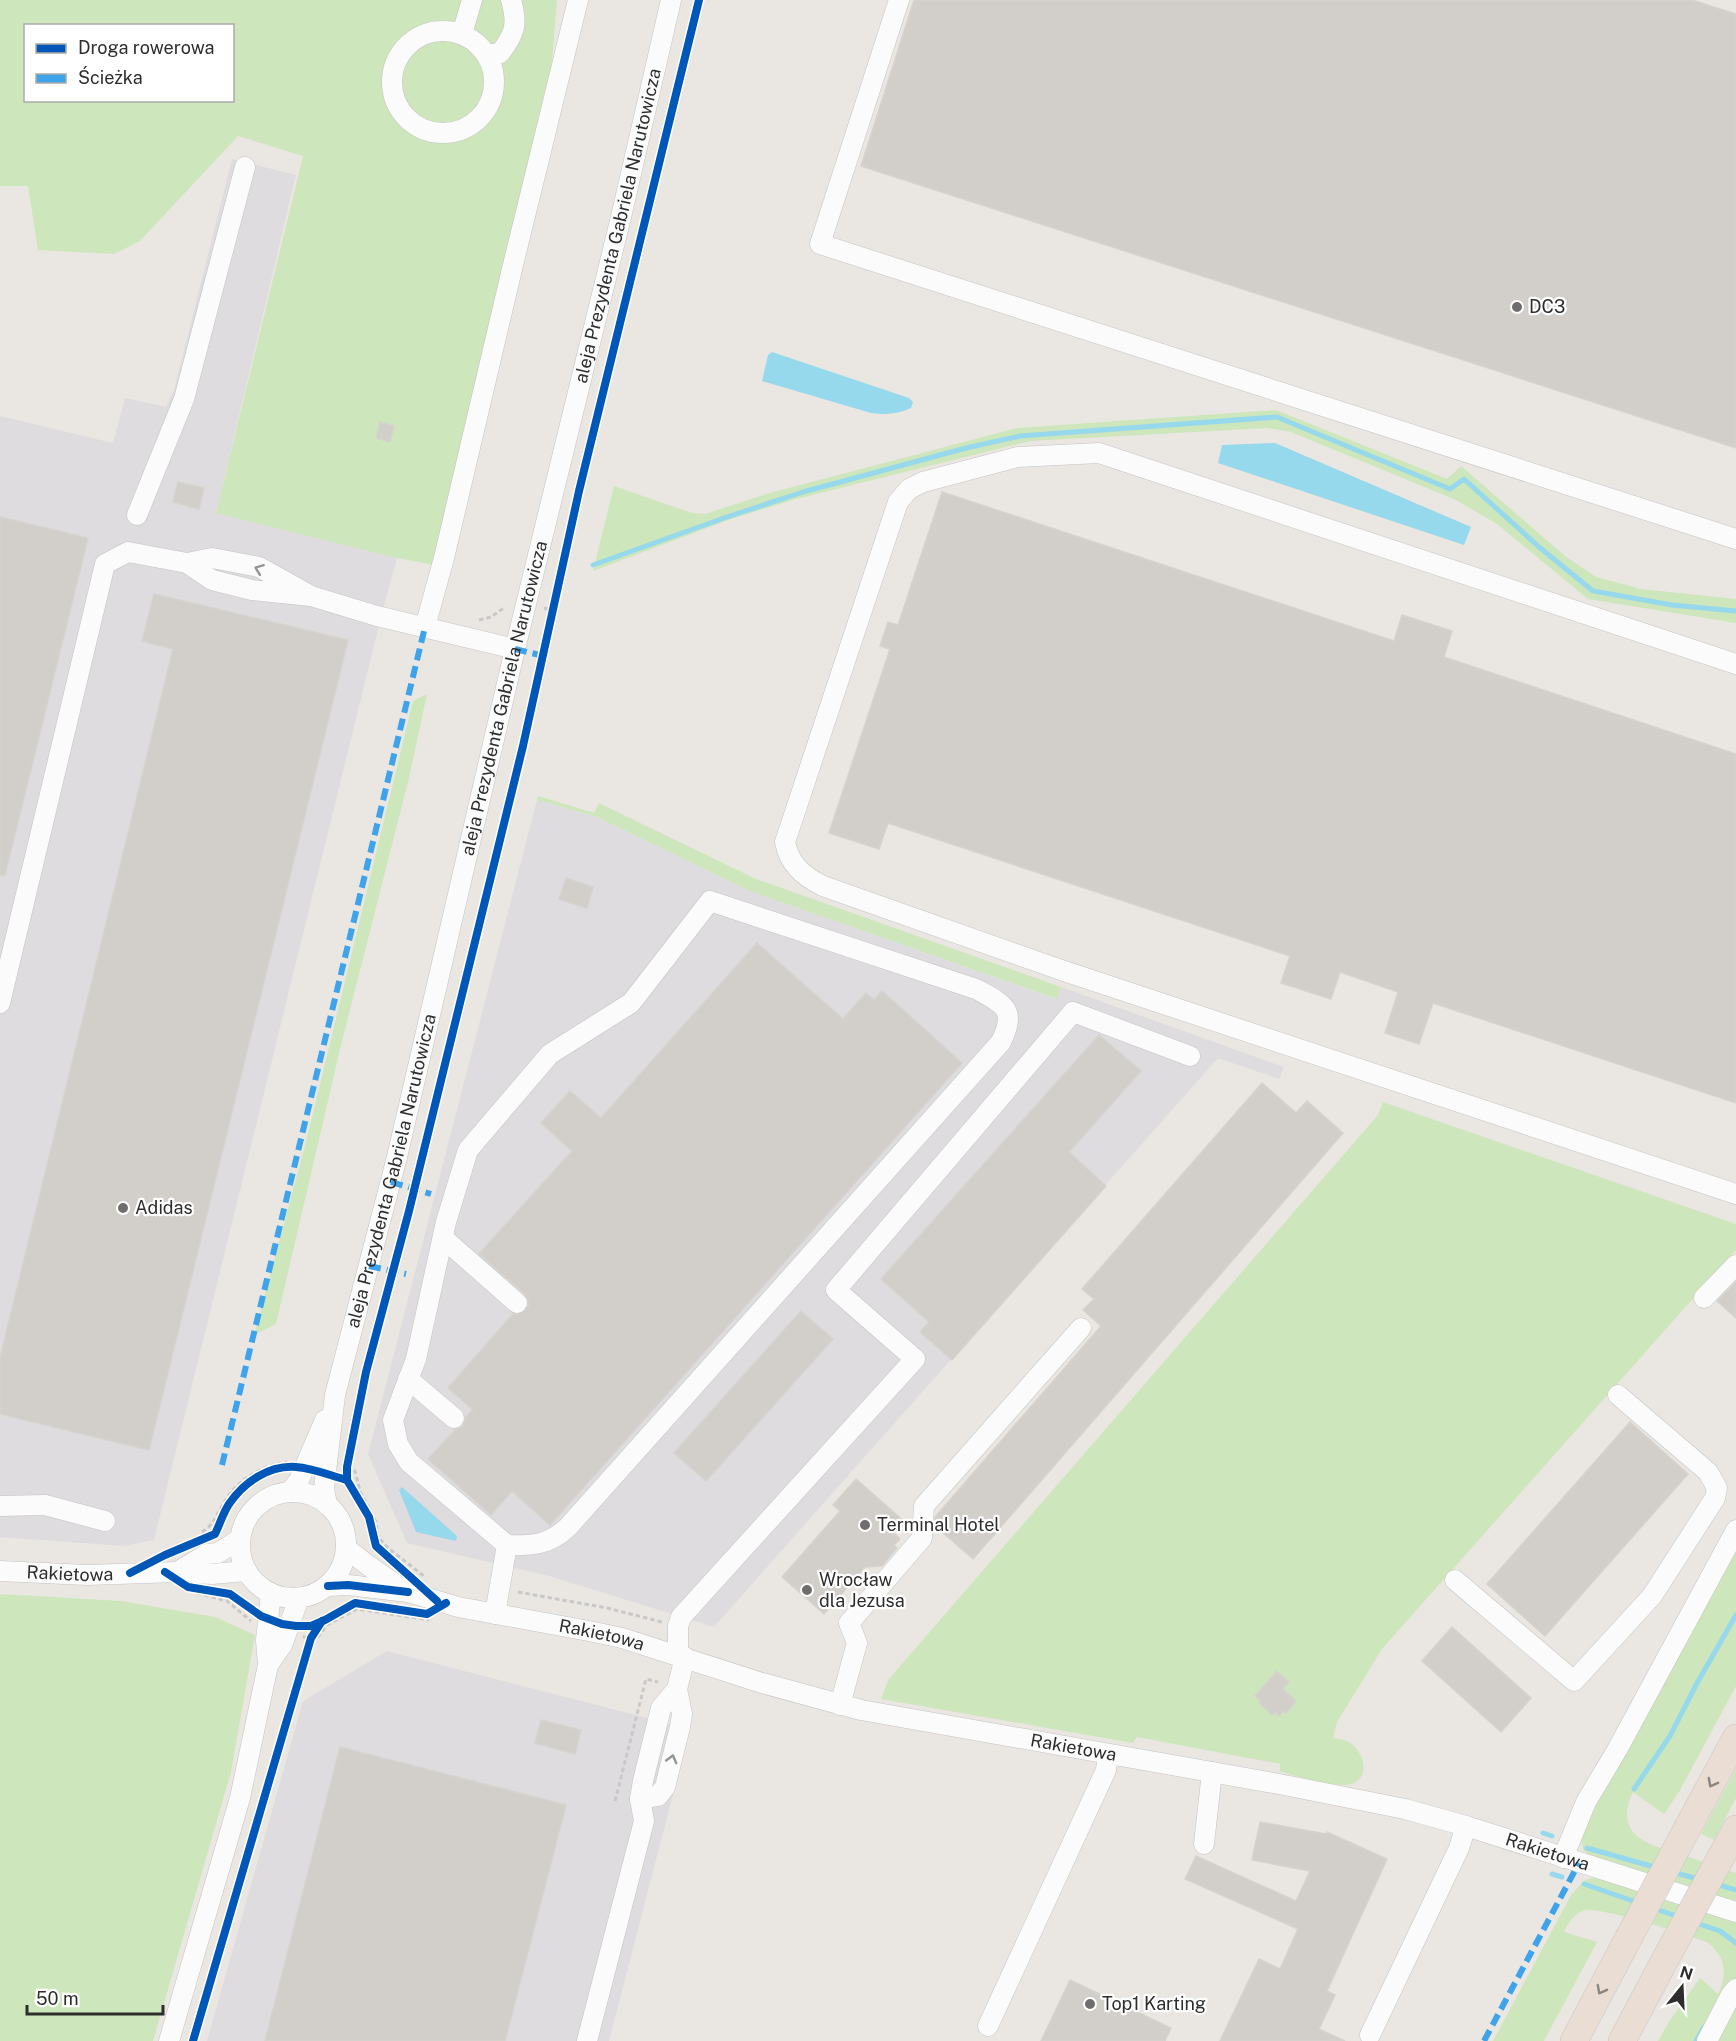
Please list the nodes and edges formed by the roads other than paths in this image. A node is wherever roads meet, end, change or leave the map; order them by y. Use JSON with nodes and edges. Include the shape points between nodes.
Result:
{"nodes":[{"id":1,"x":472,"y":0,"type":"edge"},
{"id":2,"x":512,"y":0,"type":"edge"},
{"id":3,"x":578,"y":0,"type":"edge"},
{"id":4,"x":670,"y":0,"type":"edge"},
{"id":5,"x":899,"y":0,"type":"edge"},
{"id":6,"x":462,"y":34,"type":"junction"},
{"id":7,"x":487,"y":55,"type":"junction"},
{"id":8,"x":245,"y":167,"type":"dead end"},
{"id":9,"x":137,"y":515,"type":"dead end"},
{"id":10,"x":1736,"y":539,"type":"edge"},
{"id":11,"x":425,"y":627,"type":"junction"},
{"id":12,"x":515,"y":649,"type":"junction"},
{"id":13,"x":1736,"y":664,"type":"edge"},
{"id":14,"x":0,"y":1003,"type":"edge"},
{"id":15,"x":1190,"y":1056,"type":"dead end"},
{"id":16,"x":1736,"y":1194,"type":"edge"},
{"id":17,"x":442,"y":1238,"type":"junction"},
{"id":18,"x":1736,"y":1265,"type":"edge"},
{"id":19,"x":1704,"y":1298,"type":"dead end"},
{"id":20,"x":517,"y":1303,"type":"dead end"},
{"id":21,"x":1081,"y":1328,"type":"dead end"},
{"id":22,"x":408,"y":1379,"type":"junction"},
{"id":23,"x":335,"y":1395,"type":"junction"},
{"id":24,"x":1618,"y":1395,"type":"dead end"},
{"id":25,"x":454,"y":1418,"type":"dead end"},
{"id":26,"x":290,"y":1492,"type":"junction"},
{"id":27,"x":327,"y":1504,"type":"junction"},
{"id":28,"x":0,"y":1506,"type":"edge"},
{"id":29,"x":105,"y":1521,"type":"dead end"},
{"id":30,"x":1736,"y":1530,"type":"edge"},
{"id":31,"x":240,"y":1539,"type":"junction"},
{"id":32,"x":507,"y":1545,"type":"junction"},
{"id":33,"x":346,"y":1548,"type":"junction"},
{"id":34,"x":0,"y":1571,"type":"edge"},
{"id":35,"x":246,"y":1571,"type":"junction"},
{"id":36,"x":171,"y":1572,"type":"junction"},
{"id":37,"x":1455,"y":1580,"type":"dead end"},
{"id":38,"x":327,"y":1586,"type":"junction"},
{"id":39,"x":408,"y":1592,"type":"junction"},
{"id":40,"x":271,"y":1593,"type":"junction"},
{"id":41,"x":299,"y":1598,"type":"junction"},
{"id":42,"x":495,"y":1614,"type":"junction"},
{"id":43,"x":681,"y":1656,"type":"junction"},
{"id":44,"x":268,"y":1665,"type":"junction"},
{"id":45,"x":840,"y":1705,"type":"junction"},
{"id":46,"x":1736,"y":1738,"type":"edge"},
{"id":47,"x":1108,"y":1755,"type":"junction"},
{"id":48,"x":1212,"y":1772,"type":"junction"},
{"id":49,"x":1466,"y":1826,"type":"junction"},
{"id":50,"x":1731,"y":1838,"type":"edge"},
{"id":51,"x":1204,"y":1844,"type":"dead end"},
{"id":52,"x":1563,"y":1858,"type":"junction"},
{"id":53,"x":1736,"y":1912,"type":"edge"},
{"id":54,"x":1736,"y":1989,"type":"edge"},
{"id":55,"x":988,"y":2026,"type":"dead end"},
{"id":56,"x":1370,"y":2035,"type":"dead end"},
{"id":57,"x":170,"y":2041,"type":"edge"},
{"id":58,"x":587,"y":2041,"type":"edge"},
{"id":59,"x":1574,"y":2041,"type":"edge"},
{"id":60,"x":1622,"y":2041,"type":"edge"},
{"id":61,"x":1707,"y":2041,"type":"edge"}],
"edges":[{"from":1,"to":6,"type":"street"},
{"from":2,"to":7,"type":"street","via":[[516,25],[509,42],[500,53]]},
{"from":3,"to":11,"type":"street"},
{"from":4,"to":12,"type":"street","name":"aleja Prezydenta Gabriela Narutowicza"},
{"from":5,"to":10,"type":"street","via":[[820,244]]},
{"from":6,"to":7,"type":"street"},
{"from":6,"to":7,"type":"street","via":[[428,32],[401,52],[393,67],[392,84],[395,100],[410,121],[433,132],[449,133],[480,118],[494,88],[494,71]]},
{"from":8,"to":9,"type":"street","via":[[184,399]]},
{"from":11,"to":12,"type":"street"},
{"from":11,"to":14,"type":"street","via":[[311,596],[252,590],[212,580],[187,563],[128,552],[105,564]]},
{"from":12,"to":23,"type":"street","name":"aleja Prezydenta Gabriela Narutowicza","via":[[397,1157]]},
{"from":13,"to":16,"type":"street","via":[[1099,453],[1018,457],[923,482],[909,489],[898,502],[785,842],[796,867],[823,886],[1064,971]]},
{"from":15,"to":43,"type":"street","via":[[1073,1012],[836,1290],[915,1359],[681,1617]]},
{"from":17,"to":20,"type":"street"},
{"from":17,"to":22,"type":"street","via":[[416,1359]]},
{"from":17,"to":32,"type":"street","via":[[468,1150],[550,1054],[631,1003],[710,901],[976,989],[1006,1010],[1008,1027],[1001,1042],[568,1527],[547,1542]]},
{"from":18,"to":19,"type":"street"},
{"from":21,"to":45,"type":"street","via":[[924,1506],[922,1538],[849,1623],[857,1643]]},
{"from":22,"to":25,"type":"street"},
{"from":22,"to":32,"type":"street","via":[[393,1420],[403,1454]]},
{"from":23,"to":26,"type":"street","name":"aleja Prezydenta Gabriela Narutowicza","via":[[297,1465],[299,1480]]},
{"from":23,"to":27,"type":"street","name":"aleja Prezydenta Gabriela Narutowicza","via":[[325,1474]]},
{"from":24,"to":37,"type":"street","via":[[1708,1472],[1718,1488],[1652,1596],[1574,1681]]},
{"from":26,"to":27,"type":"street","via":[[303,1493]]},
{"from":26,"to":31,"type":"street","via":[[275,1495],[251,1512]]},
{"from":27,"to":33,"type":"street","via":[[342,1524]]},
{"from":28,"to":29,"type":"street","via":[[45,1505]]},
{"from":30,"to":52,"type":"street","via":[[1586,1802]]},
{"from":31,"to":35,"type":"street","via":[[240,1556]]},
{"from":31,"to":36,"type":"street","name":"Rakietowa","via":[[218,1553],[207,1554]]},
{"from":32,"to":42,"type":"street"},
{"from":33,"to":38,"type":"street","via":[[341,1569]]},
{"from":33,"to":39,"type":"street","name":"Rakietowa"},
{"from":34,"to":36,"type":"street","name":"Rakietowa","via":[[87,1575]]},
{"from":35,"to":36,"type":"street","name":"Rakietowa"},
{"from":35,"to":40,"type":"street"},
{"from":38,"to":39,"type":"street","name":"Rakietowa"},
{"from":38,"to":41,"type":"street","via":[[316,1594]]},
{"from":39,"to":42,"type":"street","name":"Rakietowa"},
{"from":40,"to":41,"type":"street"},
{"from":40,"to":44,"type":"street"},
{"from":41,"to":44,"type":"street","via":[[282,1645]]},
{"from":42,"to":43,"type":"street","name":"Rakietowa","via":[[589,1631]]},
{"from":43,"to":45,"type":"street","name":"Rakietowa"},
{"from":43,"to":58,"type":"street","via":[[677,1689],[680,1726],[665,1787],[658,1796],[640,1800],[644,1821]]},
{"from":44,"to":57,"type":"street","via":[[240,1798]]},
{"from":45,"to":47,"type":"street","name":"Rakietowa"},
{"from":46,"to":59,"type":"highway","one_way":true,"bridge":true},
{"from":47,"to":48,"type":"street","name":"Rakietowa"},
{"from":47,"to":55,"type":"street","via":[[1106,1770]]},
{"from":48,"to":49,"type":"street","name":"Rakietowa","via":[[1405,1809]]},
{"from":48,"to":51,"type":"street"},
{"from":49,"to":52,"type":"street","name":"Rakietowa"},
{"from":49,"to":56,"type":"street"},
{"from":50,"to":60,"type":"highway","bridge":true},
{"from":52,"to":53,"type":"street","name":"Rakietowa"},
{"from":54,"to":61,"type":"street"}]}
